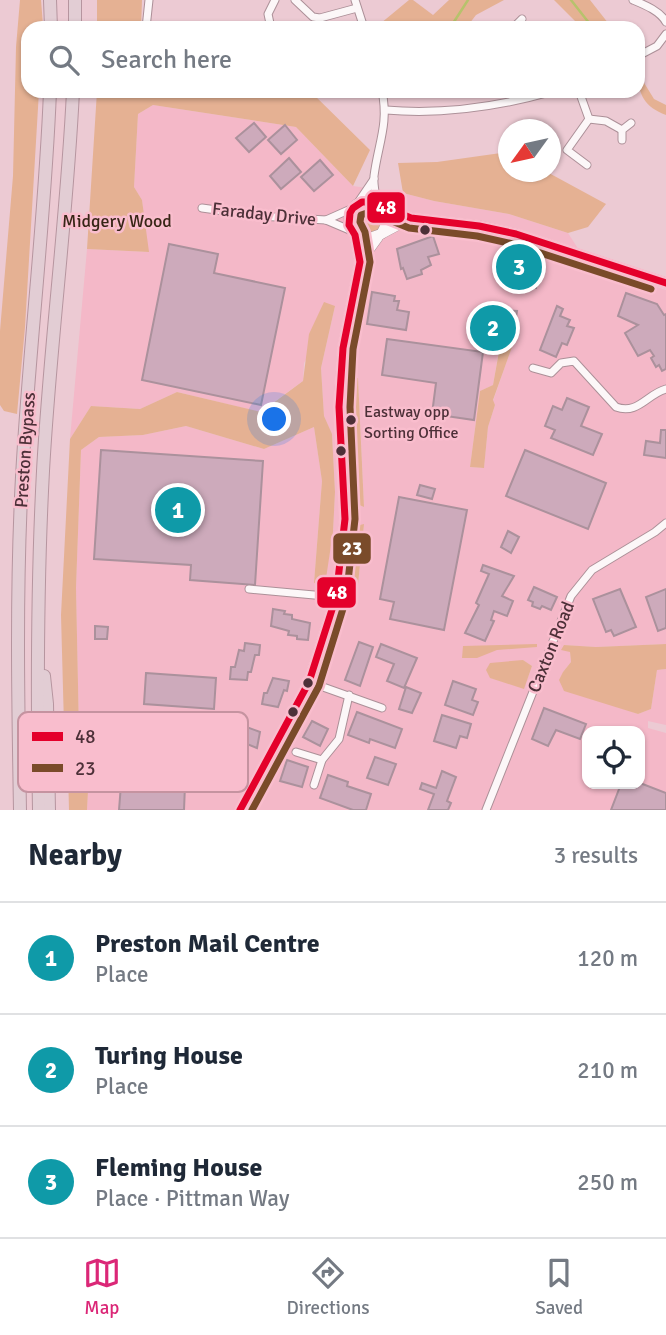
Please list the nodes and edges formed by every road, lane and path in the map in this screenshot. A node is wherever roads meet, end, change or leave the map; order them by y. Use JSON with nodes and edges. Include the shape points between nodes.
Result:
{"nodes":[{"id":1,"x":50,"y":0,"type":"edge"},
{"id":2,"x":75,"y":0,"type":"edge"},
{"id":3,"x":149,"y":0,"type":"edge"},
{"id":4,"x":275,"y":0,"type":"edge"},
{"id":5,"x":295,"y":0,"type":"edge"},
{"id":6,"x":633,"y":0,"type":"edge"},
{"id":7,"x":356,"y":4,"type":"edge"},
{"id":8,"x":51,"y":21,"type":"edge"},
{"id":9,"x":75,"y":21,"type":"edge"},
{"id":10,"x":147,"y":21,"type":"edge"},
{"id":11,"x":270,"y":21,"type":"edge"},
{"id":12,"x":362,"y":21,"type":"edge"},
{"id":13,"x":666,"y":22,"type":"edge"},
{"id":14,"x":666,"y":34,"type":"edge"},
{"id":15,"x":645,"y":53,"type":"edge"},
{"id":16,"x":50,"y":98,"type":"edge"},
{"id":17,"x":73,"y":98,"type":"edge"},
{"id":18,"x":383,"y":98,"type":"edge"},
{"id":19,"x":518,"y":98,"type":"edge"},
{"id":20,"x":582,"y":98,"type":"edge"},
{"id":21,"x":386,"y":110,"type":"junction"},
{"id":22,"x":589,"y":119,"type":"junction"},
{"id":23,"x":631,"y":123,"type":"dead end"},
{"id":24,"x":622,"y":130,"type":"junction"},
{"id":25,"x":622,"y":140,"type":"dead end"},
{"id":26,"x":587,"y":165,"type":"dead end"},
{"id":27,"x":374,"y":179,"type":"junction"},
{"id":28,"x":379,"y":205,"type":"junction"},
{"id":29,"x":355,"y":206,"type":"junction"},
{"id":30,"x":202,"y":208,"type":"dead end"},
{"id":31,"x":411,"y":218,"type":"junction"},
{"id":32,"x":326,"y":220,"type":"junction"},
{"id":33,"x":354,"y":233,"type":"junction"},
{"id":34,"x":380,"y":235,"type":"junction"},
{"id":35,"x":360,"y":262,"type":"junction"},
{"id":36,"x":666,"y":283,"type":"edge"},
{"id":37,"x":533,"y":368,"type":"dead end"},
{"id":38,"x":666,"y":389,"type":"edge"},
{"id":39,"x":666,"y":523,"type":"edge"},
{"id":40,"x":249,"y":589,"type":"dead end"},
{"id":41,"x":336,"y":597,"type":"junction"},
{"id":42,"x":38,"y":631,"type":"junction"},
{"id":43,"x":309,"y":682,"type":"junction"},
{"id":44,"x":349,"y":695,"type":"junction"},
{"id":45,"x":382,"y":708,"type":"dead end"},
{"id":46,"x":19,"y":712,"type":"edge"},
{"id":47,"x":38,"y":712,"type":"edge"},
{"id":48,"x":47,"y":712,"type":"edge"},
{"id":49,"x":296,"y":752,"type":"dead end"},
{"id":50,"x":322,"y":760,"type":"junction"},
{"id":51,"x":314,"y":785,"type":"dead end"},
{"id":52,"x":20,"y":792,"type":"edge"},
{"id":53,"x":39,"y":792,"type":"edge"},
{"id":54,"x":49,"y":792,"type":"edge"},
{"id":55,"x":20,"y":810,"type":"edge"},
{"id":56,"x":39,"y":810,"type":"edge"},
{"id":57,"x":49,"y":810,"type":"edge"},
{"id":58,"x":240,"y":810,"type":"edge"},
{"id":59,"x":486,"y":810,"type":"edge"}],
"edges":[{"from":1,"to":8,"type":"highway"},
{"from":2,"to":9,"type":"highway"},
{"from":3,"to":10,"type":"street"},
{"from":4,"to":11,"type":"street"},
{"from":5,"to":7,"type":"street","via":[[320,18]]},
{"from":6,"to":13,"type":"street"},
{"from":7,"to":12,"type":"street"},
{"from":14,"to":15,"type":"street"},
{"from":16,"to":46,"type":"highway","name":"Preston Bypass","via":[[22,476]]},
{"from":17,"to":42,"type":"highway","name":"Preston Bypass","via":[[43,470]]},
{"from":18,"to":21,"type":"street"},
{"from":19,"to":21,"type":"street","via":[[451,111]]},
{"from":20,"to":22,"type":"street"},
{"from":21,"to":27,"type":"street"},
{"from":22,"to":24,"type":"street"},
{"from":22,"to":26,"type":"street","via":[[564,148]]},
{"from":23,"to":24,"type":"street"},
{"from":24,"to":25,"type":"street"},
{"from":27,"to":28,"type":"street"},
{"from":27,"to":29,"type":"street"},
{"from":28,"to":29,"type":"street","via":[[367,201]]},
{"from":28,"to":31,"type":"street"},
{"from":28,"to":34,"type":"street","via":[[386,217]]},
{"from":29,"to":32,"type":"street","name":"Faraday Drive"},
{"from":29,"to":33,"type":"street","via":[[349,219]]},
{"from":30,"to":32,"type":"street","name":"Faraday Drive"},
{"from":31,"to":34,"type":"street"},
{"from":31,"to":36,"type":"street","via":[[516,234]]},
{"from":32,"to":33,"type":"street","name":"Faraday Drive"},
{"from":33,"to":34,"type":"street","via":[[367,239]]},
{"from":33,"to":35,"type":"street"},
{"from":34,"to":35,"type":"street"},
{"from":35,"to":41,"type":"street","via":[[342,348],[339,407],[345,519]]},
{"from":37,"to":38,"type":"street","via":[[551,373],[562,363],[574,361],[623,410],[638,407]]},
{"from":39,"to":59,"type":"street","name":"Caxton Road","via":[[592,570],[571,596]]},
{"from":40,"to":41,"type":"street"},
{"from":41,"to":43,"type":"street"},
{"from":42,"to":47,"type":"highway"},
{"from":42,"to":48,"type":"highway"},
{"from":43,"to":44,"type":"street"},
{"from":43,"to":58,"type":"street"},
{"from":44,"to":45,"type":"street"},
{"from":44,"to":50,"type":"street","via":[[339,739]]},
{"from":49,"to":50,"type":"street"},
{"from":50,"to":51,"type":"street"},
{"from":52,"to":55,"type":"highway","name":"Preston Bypass"},
{"from":53,"to":56,"type":"highway"},
{"from":54,"to":57,"type":"highway"}]}
